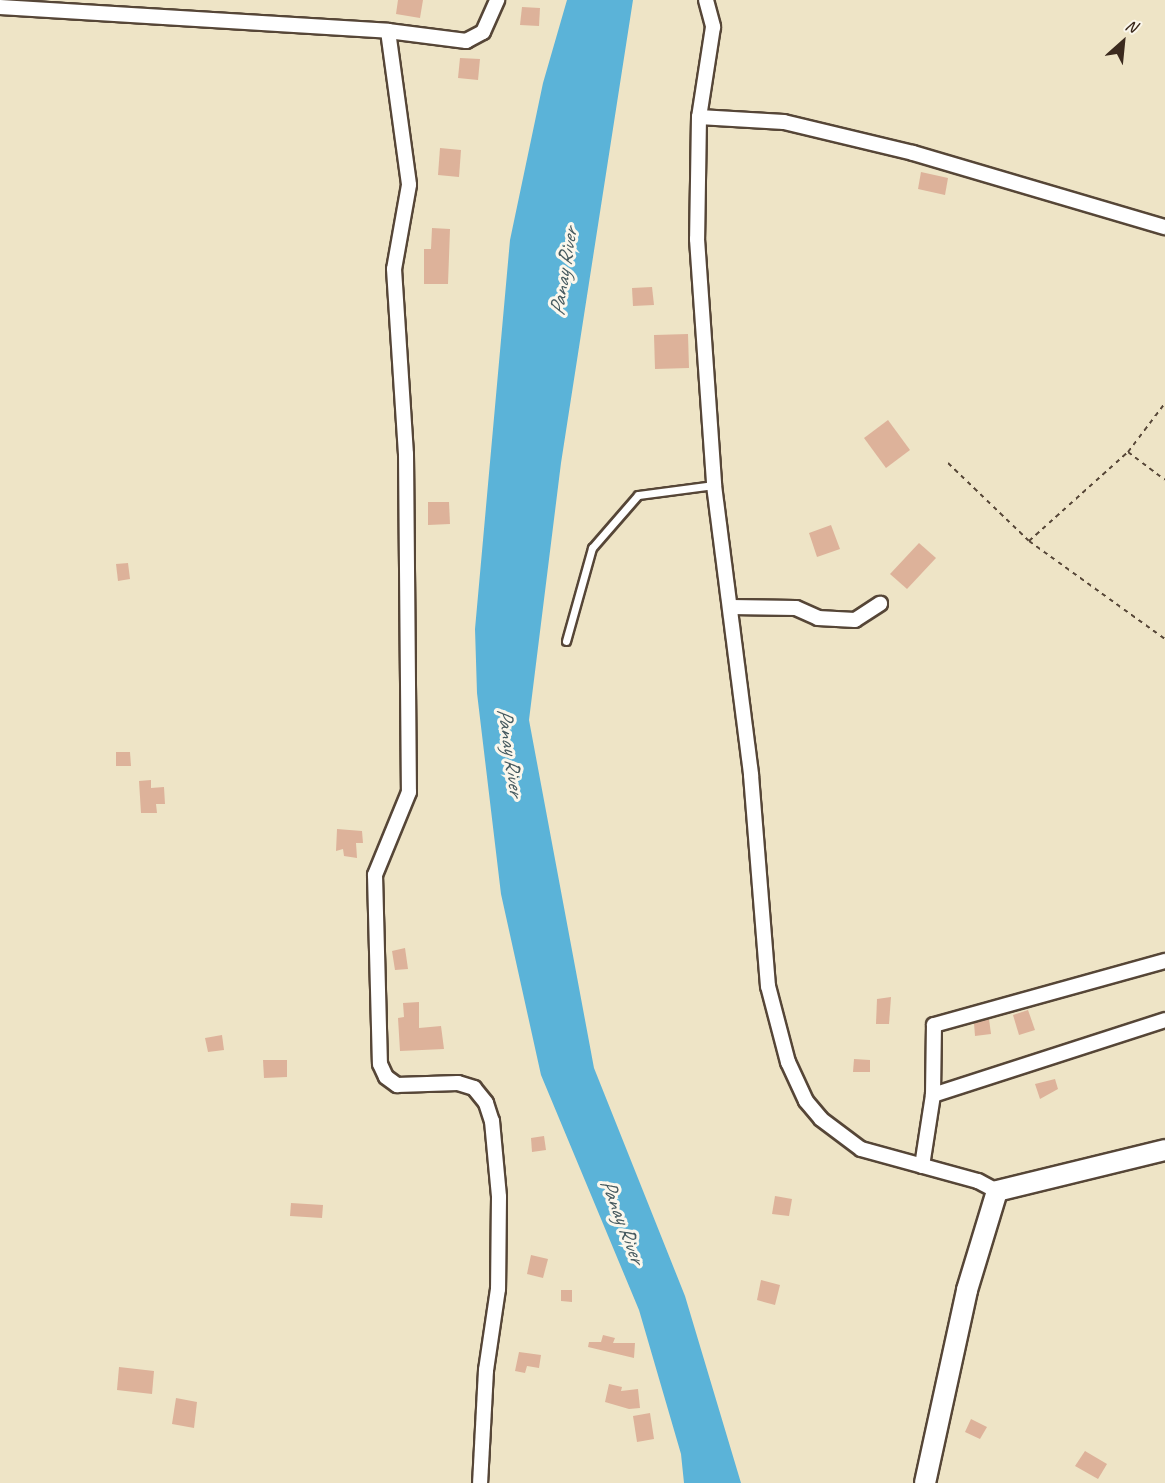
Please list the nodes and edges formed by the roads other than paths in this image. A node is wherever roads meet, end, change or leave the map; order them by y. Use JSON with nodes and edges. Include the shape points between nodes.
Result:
{"nodes":[{"id":1,"x":497,"y":0,"type":"edge"},
{"id":2,"x":706,"y":0,"type":"edge"},
{"id":3,"x":0,"y":8,"type":"edge"},
{"id":4,"x":388,"y":31,"type":"junction"},
{"id":5,"x":699,"y":117,"type":"junction"},
{"id":6,"x":1165,"y":227,"type":"edge"},
{"id":7,"x":714,"y":485,"type":"junction"},
{"id":8,"x":880,"y":604,"type":"dead end"},
{"id":9,"x":731,"y":607,"type":"junction"},
{"id":10,"x":566,"y":641,"type":"dead end"},
{"id":11,"x":1165,"y":961,"type":"edge"},
{"id":12,"x":1165,"y":1020,"type":"edge"},
{"id":13,"x":933,"y":1095,"type":"junction"},
{"id":14,"x":1165,"y":1150,"type":"edge"},
{"id":15,"x":922,"y":1166,"type":"junction"},
{"id":16,"x":997,"y":1191,"type":"junction"},
{"id":17,"x":480,"y":1483,"type":"edge"},
{"id":18,"x":925,"y":1483,"type":"edge"}],
"edges":[{"from":1,"to":4,"type":"street","via":[[483,32],[466,41]]},
{"from":2,"to":5,"type":"street","via":[[713,27]]},
{"from":3,"to":4,"type":"street"},
{"from":4,"to":17,"type":"street","via":[[409,185],[394,269],[405,454],[409,792],[375,875],[380,1064],[386,1077],[397,1085],[458,1083],[474,1088],[486,1103],[492,1121],[499,1197],[498,1289],[486,1370]]},
{"from":5,"to":6,"type":"street","via":[[784,122],[913,153]]},
{"from":5,"to":7,"type":"street","via":[[697,239]]},
{"from":7,"to":9,"type":"street"},
{"from":7,"to":10,"type":"lane","via":[[638,495],[592,548]]},
{"from":8,"to":9,"type":"street","via":[[855,620],[818,618],[796,608]]},
{"from":9,"to":15,"type":"street","via":[[751,775],[768,986],[788,1062],[806,1101],[838,1134],[861,1149]]},
{"from":11,"to":13,"type":"street","via":[[934,1025]]},
{"from":12,"to":13,"type":"street"},
{"from":13,"to":15,"type":"street"},
{"from":14,"to":16,"type":"street"},
{"from":15,"to":16,"type":"street","via":[[978,1181]]},
{"from":16,"to":18,"type":"street","via":[[967,1290]]}]}
